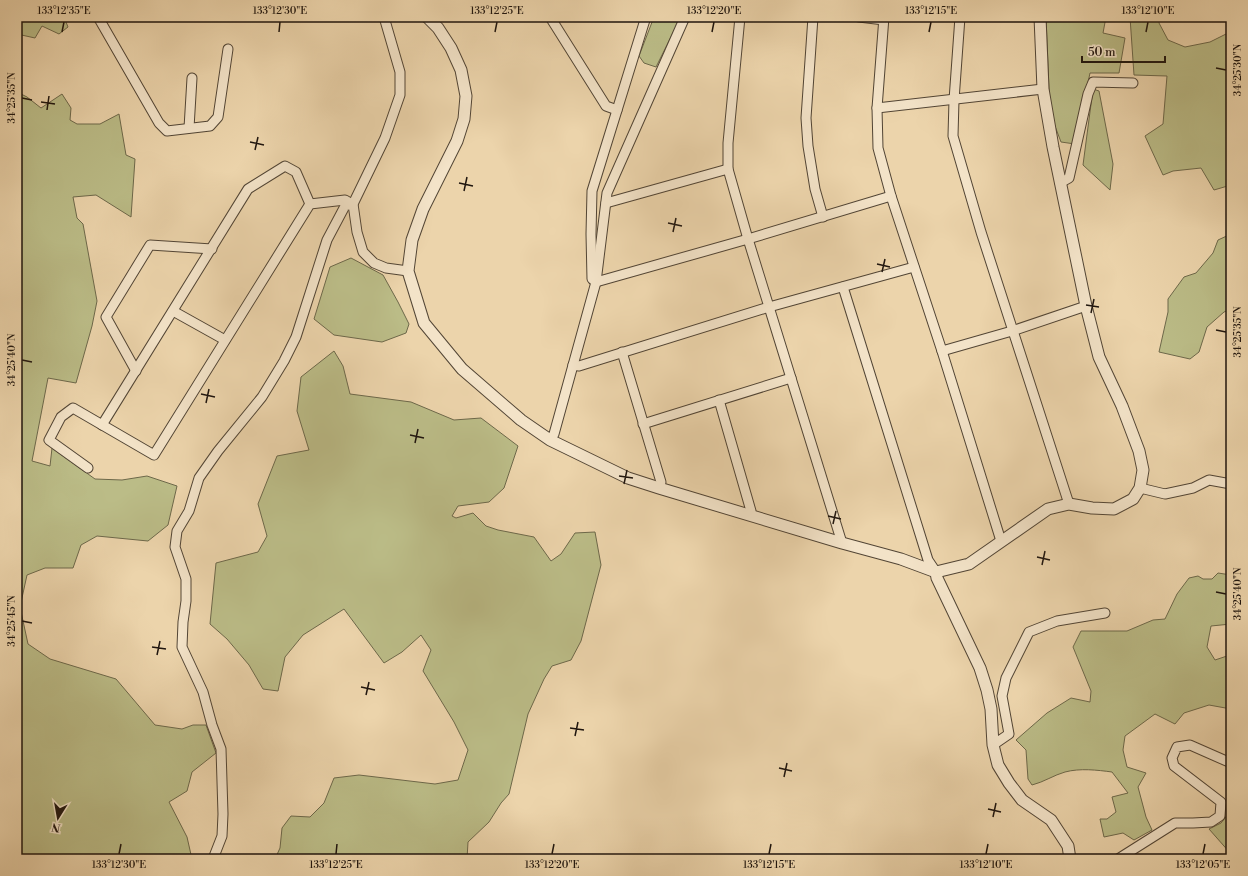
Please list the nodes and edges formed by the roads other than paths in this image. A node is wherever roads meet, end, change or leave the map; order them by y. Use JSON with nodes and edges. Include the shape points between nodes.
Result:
{"nodes":[{"id":1,"x":98,"y":17,"type":"edge"},
{"id":2,"x":384,"y":17,"type":"edge"},
{"id":3,"x":427,"y":17,"type":"edge"},
{"id":4,"x":550,"y":17,"type":"edge"},
{"id":5,"x":646,"y":17,"type":"edge"},
{"id":6,"x":685,"y":17,"type":"edge"},
{"id":7,"x":740,"y":17,"type":"edge"},
{"id":8,"x":813,"y":17,"type":"edge"},
{"id":9,"x":859,"y":17,"type":"edge"},
{"id":10,"x":960,"y":17,"type":"edge"},
{"id":11,"x":1040,"y":17,"type":"edge"},
{"id":12,"x":884,"y":18,"type":"edge"},
{"id":13,"x":228,"y":49,"type":"dead end"},
{"id":14,"x":192,"y":78,"type":"dead end"},
{"id":15,"x":1134,"y":83,"type":"dead end"},
{"id":16,"x":1044,"y":89,"type":"junction"},
{"id":17,"x":954,"y":100,"type":"junction"},
{"id":18,"x":877,"y":108,"type":"junction"},
{"id":19,"x":616,"y":110,"type":"junction"},
{"id":20,"x":189,"y":128,"type":"junction"},
{"id":21,"x":728,"y":169,"type":"junction"},
{"id":22,"x":1060,"y":183,"type":"junction"},
{"id":23,"x":891,"y":196,"type":"junction"},
{"id":24,"x":606,"y":203,"type":"junction"},
{"id":25,"x":310,"y":204,"type":"junction"},
{"id":26,"x":353,"y":204,"type":"junction"},
{"id":27,"x":823,"y":217,"type":"junction"},
{"id":28,"x":748,"y":239,"type":"junction"},
{"id":29,"x":212,"y":249,"type":"junction"},
{"id":30,"x":914,"y":267,"type":"junction"},
{"id":31,"x":408,"y":270,"type":"junction"},
{"id":32,"x":596,"y":282,"type":"junction"},
{"id":33,"x":843,"y":287,"type":"junction"},
{"id":34,"x":1086,"y":306,"type":"junction"},
{"id":35,"x":769,"y":308,"type":"junction"},
{"id":36,"x":173,"y":310,"type":"junction"},
{"id":37,"x":1012,"y":331,"type":"junction"},
{"id":38,"x":225,"y":340,"type":"junction"},
{"id":39,"x":942,"y":351,"type":"junction"},
{"id":40,"x":622,"y":352,"type":"junction"},
{"id":41,"x":573,"y":365,"type":"junction"},
{"id":42,"x":136,"y":371,"type":"junction"},
{"id":43,"x":791,"y":378,"type":"junction"},
{"id":44,"x":719,"y":400,"type":"junction"},
{"id":45,"x":644,"y":424,"type":"junction"},
{"id":46,"x":102,"y":425,"type":"junction"},
{"id":47,"x":550,"y":440,"type":"junction"},
{"id":48,"x":88,"y":468,"type":"dead end"},
{"id":49,"x":1231,"y":484,"type":"edge"},
{"id":50,"x":660,"y":488,"type":"junction"},
{"id":51,"x":1140,"y":488,"type":"junction"},
{"id":52,"x":1069,"y":504,"type":"junction"},
{"id":53,"x":751,"y":516,"type":"junction"},
{"id":54,"x":1001,"y":541,"type":"junction"},
{"id":55,"x":842,"y":543,"type":"junction"},
{"id":56,"x":936,"y":572,"type":"junction"},
{"id":57,"x":1105,"y":613,"type":"dead end"},
{"id":58,"x":993,"y":746,"type":"junction"},
{"id":59,"x":1231,"y":763,"type":"edge"},
{"id":60,"x":213,"y":859,"type":"edge"},
{"id":61,"x":1070,"y":859,"type":"edge"},
{"id":62,"x":1118,"y":859,"type":"edge"}],
"edges":[{"from":1,"to":20,"type":"street","via":[[159,123],[167,131]]},
{"from":2,"to":26,"type":"street","via":[[400,72],[400,95],[384,138]]},
{"from":3,"to":31,"type":"street","via":[[451,48],[461,70],[466,96],[464,119],[457,141],[423,210],[412,240]]},
{"from":4,"to":19,"type":"street","via":[[606,106]]},
{"from":5,"to":19,"type":"street"},
{"from":6,"to":24,"type":"street","via":[[607,194]]},
{"from":7,"to":21,"type":"street","via":[[728,143]]},
{"from":8,"to":27,"type":"street","via":[[806,118],[815,189]]},
{"from":9,"to":12,"type":"street"},
{"from":10,"to":17,"type":"street"},
{"from":11,"to":16,"type":"street"},
{"from":12,"to":18,"type":"street"},
{"from":13,"to":20,"type":"street","via":[[218,117],[210,126]]},
{"from":14,"to":20,"type":"street"},
{"from":15,"to":22,"type":"street","via":[[1092,82],[1069,178]]},
{"from":16,"to":17,"type":"street"},
{"from":16,"to":22,"type":"street"},
{"from":17,"to":18,"type":"street"},
{"from":17,"to":37,"type":"street","via":[[953,136]]},
{"from":18,"to":23,"type":"street","via":[[878,148]]},
{"from":19,"to":32,"type":"street","via":[[592,190],[592,279]]},
{"from":21,"to":24,"type":"street"},
{"from":21,"to":28,"type":"street"},
{"from":22,"to":34,"type":"street"},
{"from":23,"to":27,"type":"street"},
{"from":23,"to":30,"type":"street"},
{"from":24,"to":32,"type":"street"},
{"from":25,"to":26,"type":"street","via":[[346,200]]},
{"from":25,"to":29,"type":"street","via":[[296,172],[284,166],[248,189]]},
{"from":25,"to":38,"type":"street"},
{"from":26,"to":31,"type":"street","via":[[363,252],[374,263],[386,268]]},
{"from":26,"to":60,"type":"street","via":[[345,206],[327,240],[296,337],[284,361],[262,397],[199,478],[189,511],[177,531],[175,547],[186,579],[182,647],[203,692],[221,749],[222,836]]},
{"from":27,"to":28,"type":"street"},
{"from":28,"to":32,"type":"street"},
{"from":28,"to":35,"type":"street"},
{"from":29,"to":36,"type":"street"},
{"from":29,"to":42,"type":"street","via":[[150,246],[106,317]]},
{"from":30,"to":33,"type":"street"},
{"from":30,"to":39,"type":"street"},
{"from":31,"to":47,"type":"street","via":[[424,323],[462,369],[522,420]]},
{"from":32,"to":41,"type":"street"},
{"from":33,"to":35,"type":"street"},
{"from":33,"to":56,"type":"street","via":[[928,560]]},
{"from":34,"to":37,"type":"street"},
{"from":34,"to":51,"type":"street","via":[[1099,357],[1139,451],[1143,470]]},
{"from":35,"to":40,"type":"street"},
{"from":35,"to":43,"type":"street"},
{"from":36,"to":38,"type":"street"},
{"from":36,"to":42,"type":"street"},
{"from":37,"to":39,"type":"street"},
{"from":37,"to":52,"type":"street"},
{"from":38,"to":46,"type":"street","via":[[154,455]]},
{"from":39,"to":54,"type":"street"},
{"from":40,"to":41,"type":"street","via":[[579,366]]},
{"from":40,"to":45,"type":"street"},
{"from":41,"to":47,"type":"street","via":[[554,434]]},
{"from":42,"to":46,"type":"street"},
{"from":43,"to":44,"type":"street"},
{"from":43,"to":55,"type":"street"},
{"from":44,"to":45,"type":"street"},
{"from":44,"to":53,"type":"street"},
{"from":45,"to":50,"type":"street","via":[[661,482]]},
{"from":46,"to":48,"type":"street","via":[[73,408],[61,418],[49,440]]},
{"from":47,"to":50,"type":"street","via":[[628,478]]},
{"from":49,"to":51,"type":"street","via":[[1209,480],[1194,488],[1164,494]]},
{"from":50,"to":53,"type":"street"},
{"from":51,"to":52,"type":"street","via":[[1133,499],[1114,509]]},
{"from":52,"to":54,"type":"street","via":[[1048,509]]},
{"from":53,"to":55,"type":"street"},
{"from":54,"to":56,"type":"street","via":[[969,564]]},
{"from":55,"to":56,"type":"street","via":[[901,559]]},
{"from":56,"to":58,"type":"street","via":[[980,668],[991,709]]},
{"from":57,"to":58,"type":"street","via":[[1057,621],[1029,632],[1006,678],[1002,696],[1009,734]]},
{"from":58,"to":61,"type":"street","via":[[998,765],[1009,783],[1022,800],[1051,820],[1068,846]]},
{"from":59,"to":62,"type":"street","via":[[1190,745],[1177,747],[1172,758],[1174,766],[1221,802],[1220,816],[1211,822],[1175,823]]}]}
